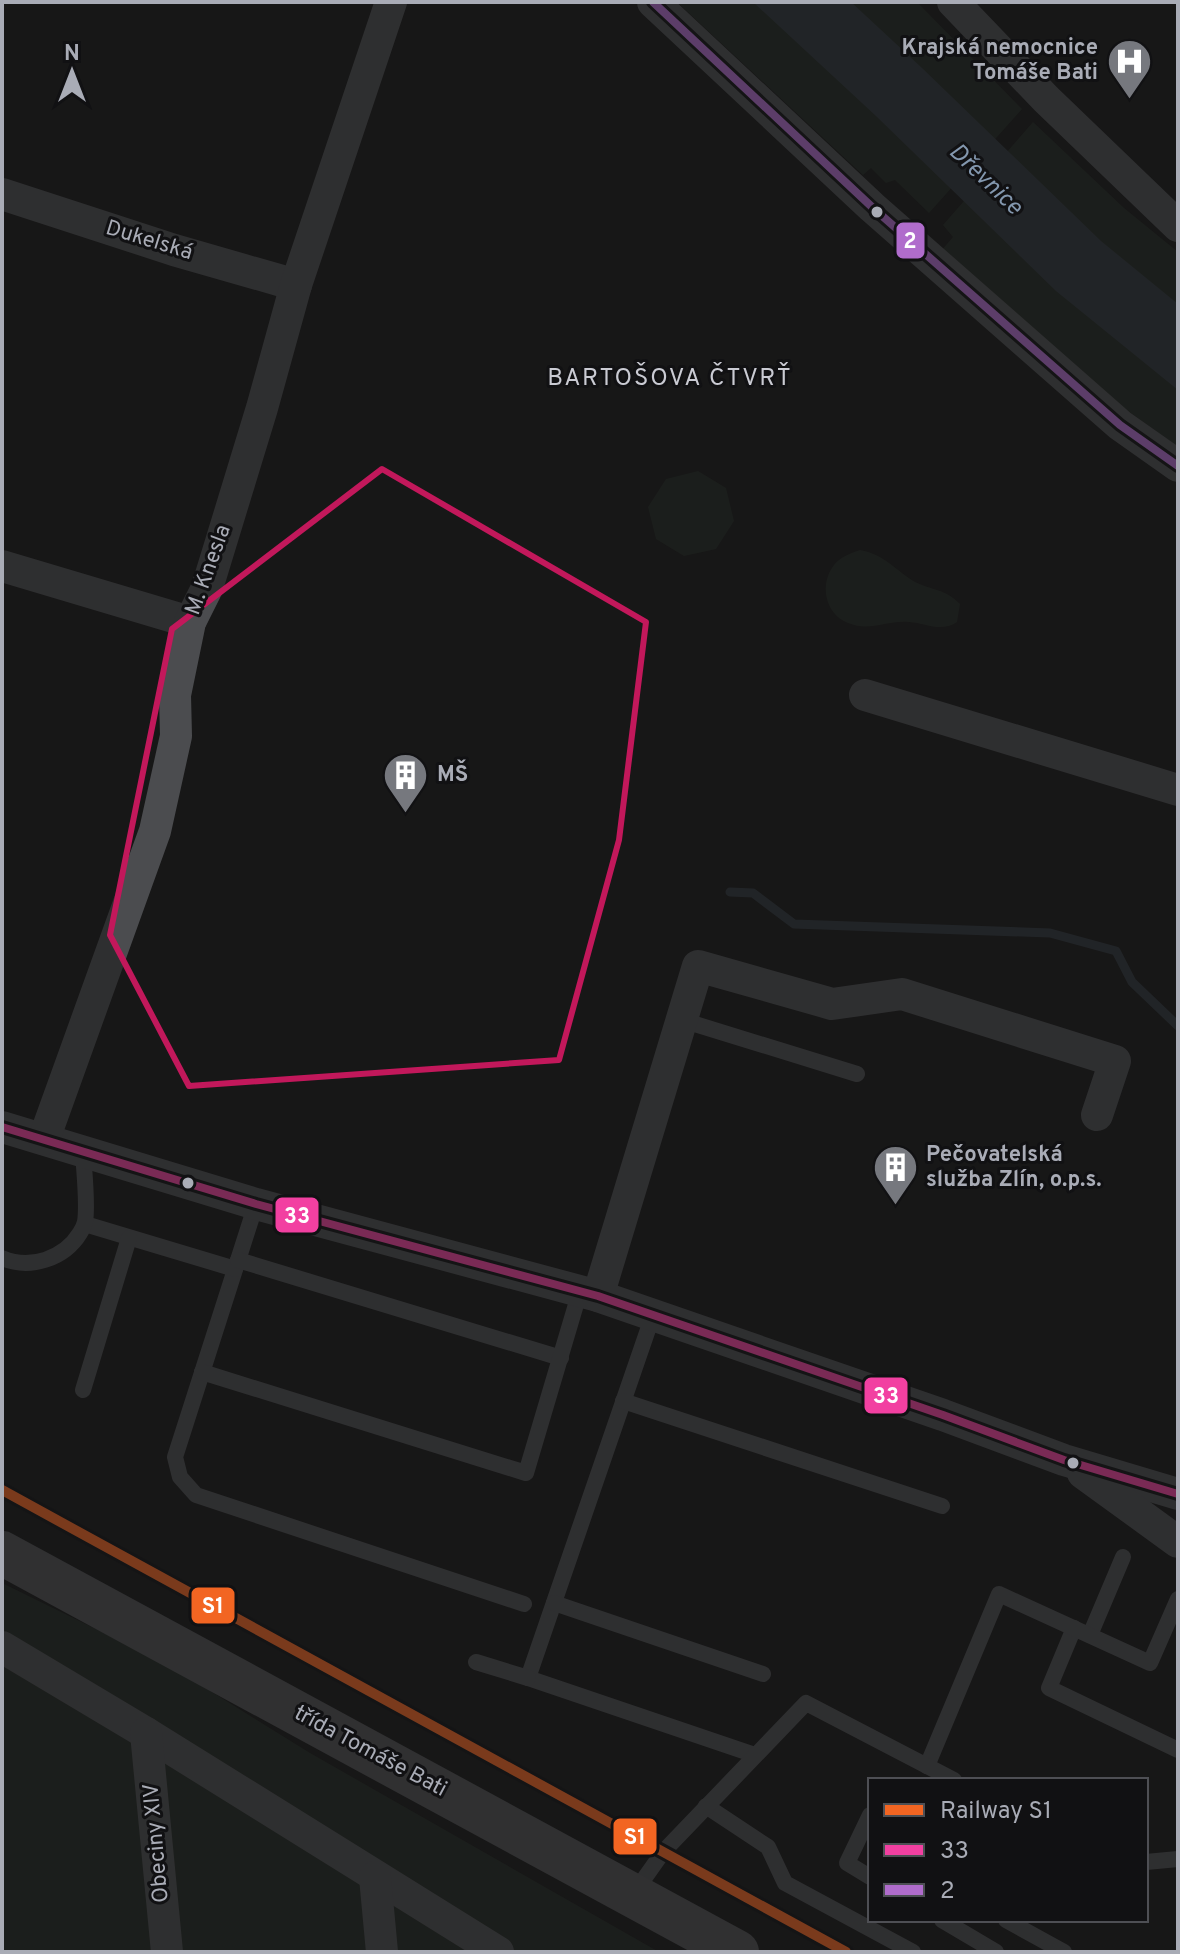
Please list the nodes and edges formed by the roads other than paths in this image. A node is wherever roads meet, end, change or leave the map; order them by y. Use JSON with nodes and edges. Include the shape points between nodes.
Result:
{"nodes":[{"id":1,"x":391,"y":2,"type":"edge"},
{"id":2,"x":653,"y":2,"type":"edge"},
{"id":3,"x":953,"y":2,"type":"edge"},
{"id":4,"x":2,"y":194,"type":"edge"},
{"id":5,"x":1178,"y":226,"type":"edge"},
{"id":6,"x":296,"y":285,"type":"junction"},
{"id":7,"x":1178,"y":466,"type":"edge"},
{"id":8,"x":2,"y":566,"type":"edge"},
{"id":9,"x":190,"y":622,"type":"junction"},
{"id":10,"x":865,"y":695,"type":"dead end"},
{"id":11,"x":1178,"y":790,"type":"edge"},
{"id":12,"x":682,"y":1020,"type":"junction"},
{"id":13,"x":857,"y":1074,"type":"dead end"},
{"id":14,"x":1097,"y":1115,"type":"dead end"},
{"id":15,"x":2,"y":1127,"type":"edge"},
{"id":16,"x":44,"y":1139,"type":"junction"},
{"id":17,"x":83,"y":1152,"type":"junction"},
{"id":18,"x":256,"y":1204,"type":"junction"},
{"id":19,"x":85,"y":1224,"type":"junction"},
{"id":20,"x":129,"y":1238,"type":"junction"},
{"id":21,"x":2,"y":1258,"type":"edge"},
{"id":22,"x":236,"y":1264,"type":"junction"},
{"id":23,"x":589,"y":1294,"type":"junction"},
{"id":24,"x":653,"y":1315,"type":"junction"},
{"id":25,"x":561,"y":1358,"type":"junction"},
{"id":26,"x":202,"y":1372,"type":"junction"},
{"id":27,"x":83,"y":1390,"type":"dead end"},
{"id":28,"x":623,"y":1401,"type":"junction"},
{"id":29,"x":1064,"y":1460,"type":"junction"},
{"id":30,"x":1178,"y":1494,"type":"edge"},
{"id":31,"x":942,"y":1506,"type":"dead end"},
{"id":32,"x":1178,"y":1542,"type":"edge"},
{"id":33,"x":2,"y":1553,"type":"edge"},
{"id":34,"x":1123,"y":1557,"type":"dead end"},
{"id":35,"x":1178,"y":1599,"type":"edge"},
{"id":36,"x":554,"y":1603,"type":"junction"},
{"id":37,"x":524,"y":1604,"type":"dead end"},
{"id":38,"x":1074,"y":1628,"type":"junction"},
{"id":39,"x":1090,"y":1635,"type":"junction"},
{"id":40,"x":2,"y":1647,"type":"edge"},
{"id":41,"x":476,"y":1662,"type":"dead end"},
{"id":42,"x":763,"y":1674,"type":"dead end"},
{"id":43,"x":528,"y":1678,"type":"junction"},
{"id":44,"x":146,"y":1733,"type":"junction"},
{"id":45,"x":1178,"y":1750,"type":"edge"},
{"id":46,"x":755,"y":1755,"type":"junction"},
{"id":47,"x":927,"y":1766,"type":"junction"},
{"id":48,"x":950,"y":1778,"type":"edge"},
{"id":49,"x":706,"y":1806,"type":"junction"},
{"id":50,"x":868,"y":1819,"type":"edge"},
{"id":51,"x":1178,"y":1859,"type":"edge"},
{"id":52,"x":1148,"y":1862,"type":"edge"},
{"id":53,"x":868,"y":1876,"type":"edge"},
{"id":54,"x":375,"y":1877,"type":"junction"},
{"id":55,"x":633,"y":1894,"type":"junction"},
{"id":56,"x":945,"y":1922,"type":"edge"},
{"id":57,"x":1010,"y":1922,"type":"edge"},
{"id":58,"x":167,"y":1952,"type":"edge"},
{"id":59,"x":382,"y":1952,"type":"edge"},
{"id":60,"x":498,"y":1952,"type":"edge"},
{"id":61,"x":737,"y":1952,"type":"edge"},
{"id":62,"x":913,"y":1952,"type":"edge"},
{"id":63,"x":996,"y":1952,"type":"edge"},
{"id":64,"x":1064,"y":1952,"type":"edge"}],
"edges":[{"from":1,"to":6,"type":"street","name":"M. Knesla"},
{"from":2,"to":7,"type":"street","via":[[872,207],[1120,425]]},
{"from":3,"to":5,"type":"street"},
{"from":4,"to":6,"type":"street","name":"Dukelská"},
{"from":6,"to":9,"type":"street","name":"M. Knesla","via":[[207,588]]},
{"from":8,"to":9,"type":"street"},
{"from":9,"to":16,"type":"street","name":"M. Knesla","via":[[175,695],[176,736],[155,831]]},
{"from":10,"to":11,"type":"street"},
{"from":12,"to":13,"type":"lane"},
{"from":12,"to":14,"type":"street","via":[[698,966],[832,1004],[902,994],[1115,1061]]},
{"from":12,"to":23,"type":"street"},
{"from":15,"to":16,"type":"street"},
{"from":16,"to":17,"type":"street"},
{"from":17,"to":18,"type":"street"},
{"from":17,"to":19,"type":"lane"},
{"from":18,"to":22,"type":"lane"},
{"from":18,"to":23,"type":"street"},
{"from":19,"to":20,"type":"lane"},
{"from":19,"to":21,"type":"lane","via":[[56,1258]]},
{"from":20,"to":22,"type":"lane"},
{"from":20,"to":27,"type":"lane"},
{"from":22,"to":25,"type":"lane"},
{"from":22,"to":26,"type":"lane"},
{"from":23,"to":24,"type":"street"},
{"from":23,"to":25,"type":"lane"},
{"from":24,"to":28,"type":"lane"},
{"from":24,"to":29,"type":"street"},
{"from":25,"to":26,"type":"lane","via":[[526,1473]]},
{"from":26,"to":37,"type":"lane","via":[[175,1457],[180,1477],[196,1495]]},
{"from":28,"to":31,"type":"lane"},
{"from":28,"to":36,"type":"lane"},
{"from":29,"to":30,"type":"street"},
{"from":29,"to":32,"type":"street"},
{"from":33,"to":55,"type":"main road","name":"třída Tomáše Bati"},
{"from":34,"to":39,"type":"lane"},
{"from":35,"to":39,"type":"lane","via":[[1150,1663]]},
{"from":36,"to":42,"type":"lane"},
{"from":36,"to":43,"type":"lane"},
{"from":38,"to":39,"type":"lane"},
{"from":38,"to":45,"type":"lane","via":[[1049,1688]]},
{"from":38,"to":47,"type":"lane","via":[[999,1594]]},
{"from":40,"to":44,"type":"street"},
{"from":41,"to":43,"type":"lane"},
{"from":43,"to":46,"type":"lane"},
{"from":44,"to":54,"type":"street"},
{"from":44,"to":58,"type":"street","name":"Obeciny XIV"},
{"from":46,"to":47,"type":"lane","via":[[806,1703]]},
{"from":46,"to":49,"type":"lane"},
{"from":47,"to":48,"type":"lane"},
{"from":49,"to":55,"type":"lane"},
{"from":49,"to":62,"type":"lane","via":[[768,1847],[785,1883]]},
{"from":50,"to":53,"type":"lane","via":[[847,1863]]},
{"from":51,"to":52,"type":"lane"},
{"from":54,"to":59,"type":"street"},
{"from":54,"to":60,"type":"street"},
{"from":55,"to":61,"type":"main road","name":"třída Tomáše Bati"},
{"from":56,"to":63,"type":"lane"},
{"from":57,"to":64,"type":"lane"}]}
